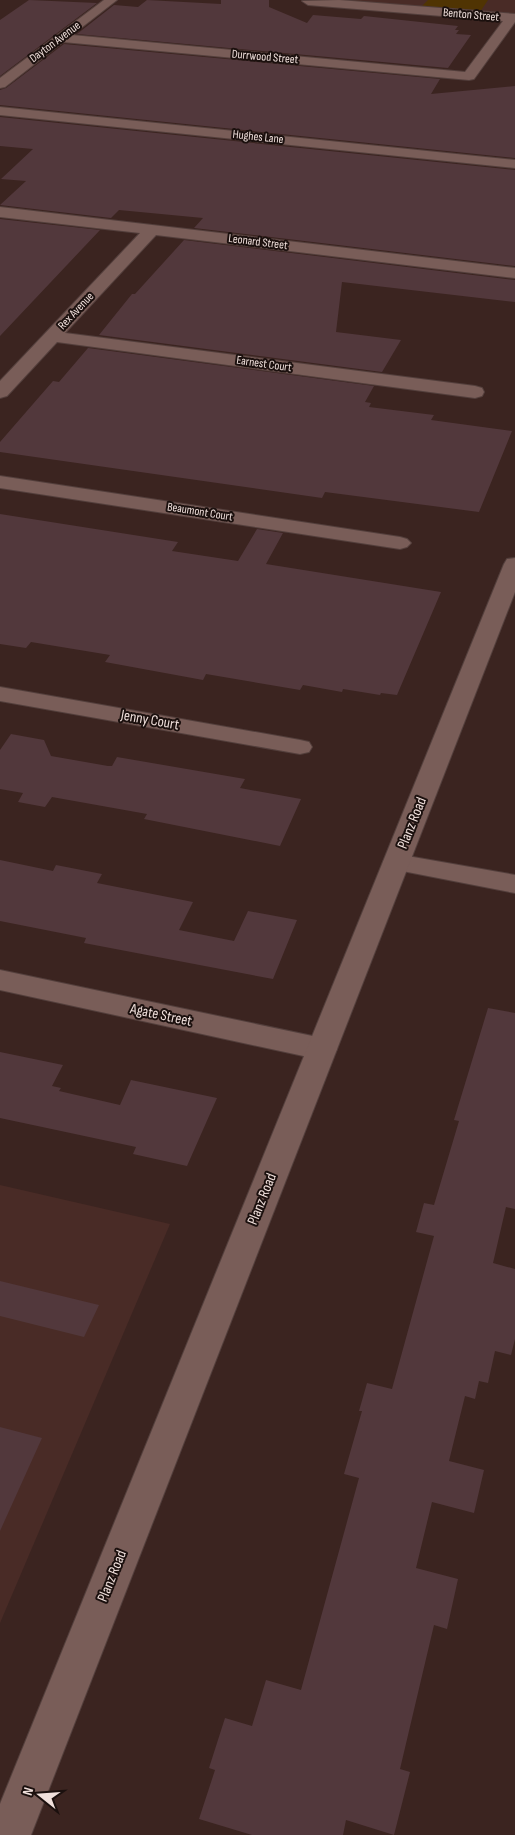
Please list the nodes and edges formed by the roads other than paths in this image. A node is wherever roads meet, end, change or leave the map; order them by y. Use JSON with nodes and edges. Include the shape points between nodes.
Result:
{"nodes":[{"id":1,"x":111,"y":0,"type":"edge"},
{"id":2,"x":308,"y":0,"type":"edge"},
{"id":3,"x":513,"y":18,"type":"edge"},
{"id":4,"x":61,"y":38,"type":"junction"},
{"id":5,"x":0,"y":84,"type":"edge"},
{"id":6,"x":0,"y":111,"type":"edge"},
{"id":7,"x":515,"y":164,"type":"edge"},
{"id":8,"x":0,"y":212,"type":"edge"},
{"id":9,"x":152,"y":230,"type":"junction"},
{"id":10,"x":515,"y":273,"type":"edge"},
{"id":11,"x":52,"y":336,"type":"junction"},
{"id":12,"x":0,"y":392,"type":"edge"},
{"id":13,"x":475,"y":392,"type":"dead end"},
{"id":14,"x":0,"y":482,"type":"edge"},
{"id":15,"x":400,"y":542,"type":"dead end"},
{"id":16,"x":515,"y":564,"type":"edge"},
{"id":17,"x":0,"y":694,"type":"edge"},
{"id":18,"x":300,"y":747,"type":"dead end"},
{"id":19,"x":396,"y":862,"type":"junction"},
{"id":20,"x":515,"y":884,"type":"edge"},
{"id":21,"x":0,"y":980,"type":"edge"},
{"id":22,"x":322,"y":1049,"type":"junction"},
{"id":23,"x":9,"y":1835,"type":"edge"}],
"edges":[{"from":1,"to":4,"type":"street","name":"Dayton Avenue"},
{"from":2,"to":3,"type":"street","name":"Benton Street"},
{"from":3,"to":4,"type":"street","name":"Durrwood Street","via":[[469,76]]},
{"from":4,"to":5,"type":"street","name":"Dayton Avenue"},
{"from":6,"to":7,"type":"street","name":"Hughes Lane"},
{"from":8,"to":9,"type":"street","name":"Leonard Street"},
{"from":9,"to":10,"type":"street","name":"Leonard Street"},
{"from":9,"to":11,"type":"street","name":"Rex Avenue"},
{"from":11,"to":12,"type":"street","name":"Rex Avenue"},
{"from":11,"to":13,"type":"street","name":"Earnest Court"},
{"from":14,"to":15,"type":"street","name":"Beaumont Court"},
{"from":16,"to":19,"type":"street","name":"Planz Road"},
{"from":17,"to":18,"type":"street","name":"Jenny Court"},
{"from":19,"to":20,"type":"street"},
{"from":19,"to":22,"type":"street","name":"Planz Road"},
{"from":21,"to":22,"type":"street","name":"Agate Street"},
{"from":22,"to":23,"type":"street","name":"Planz Road"}]}
